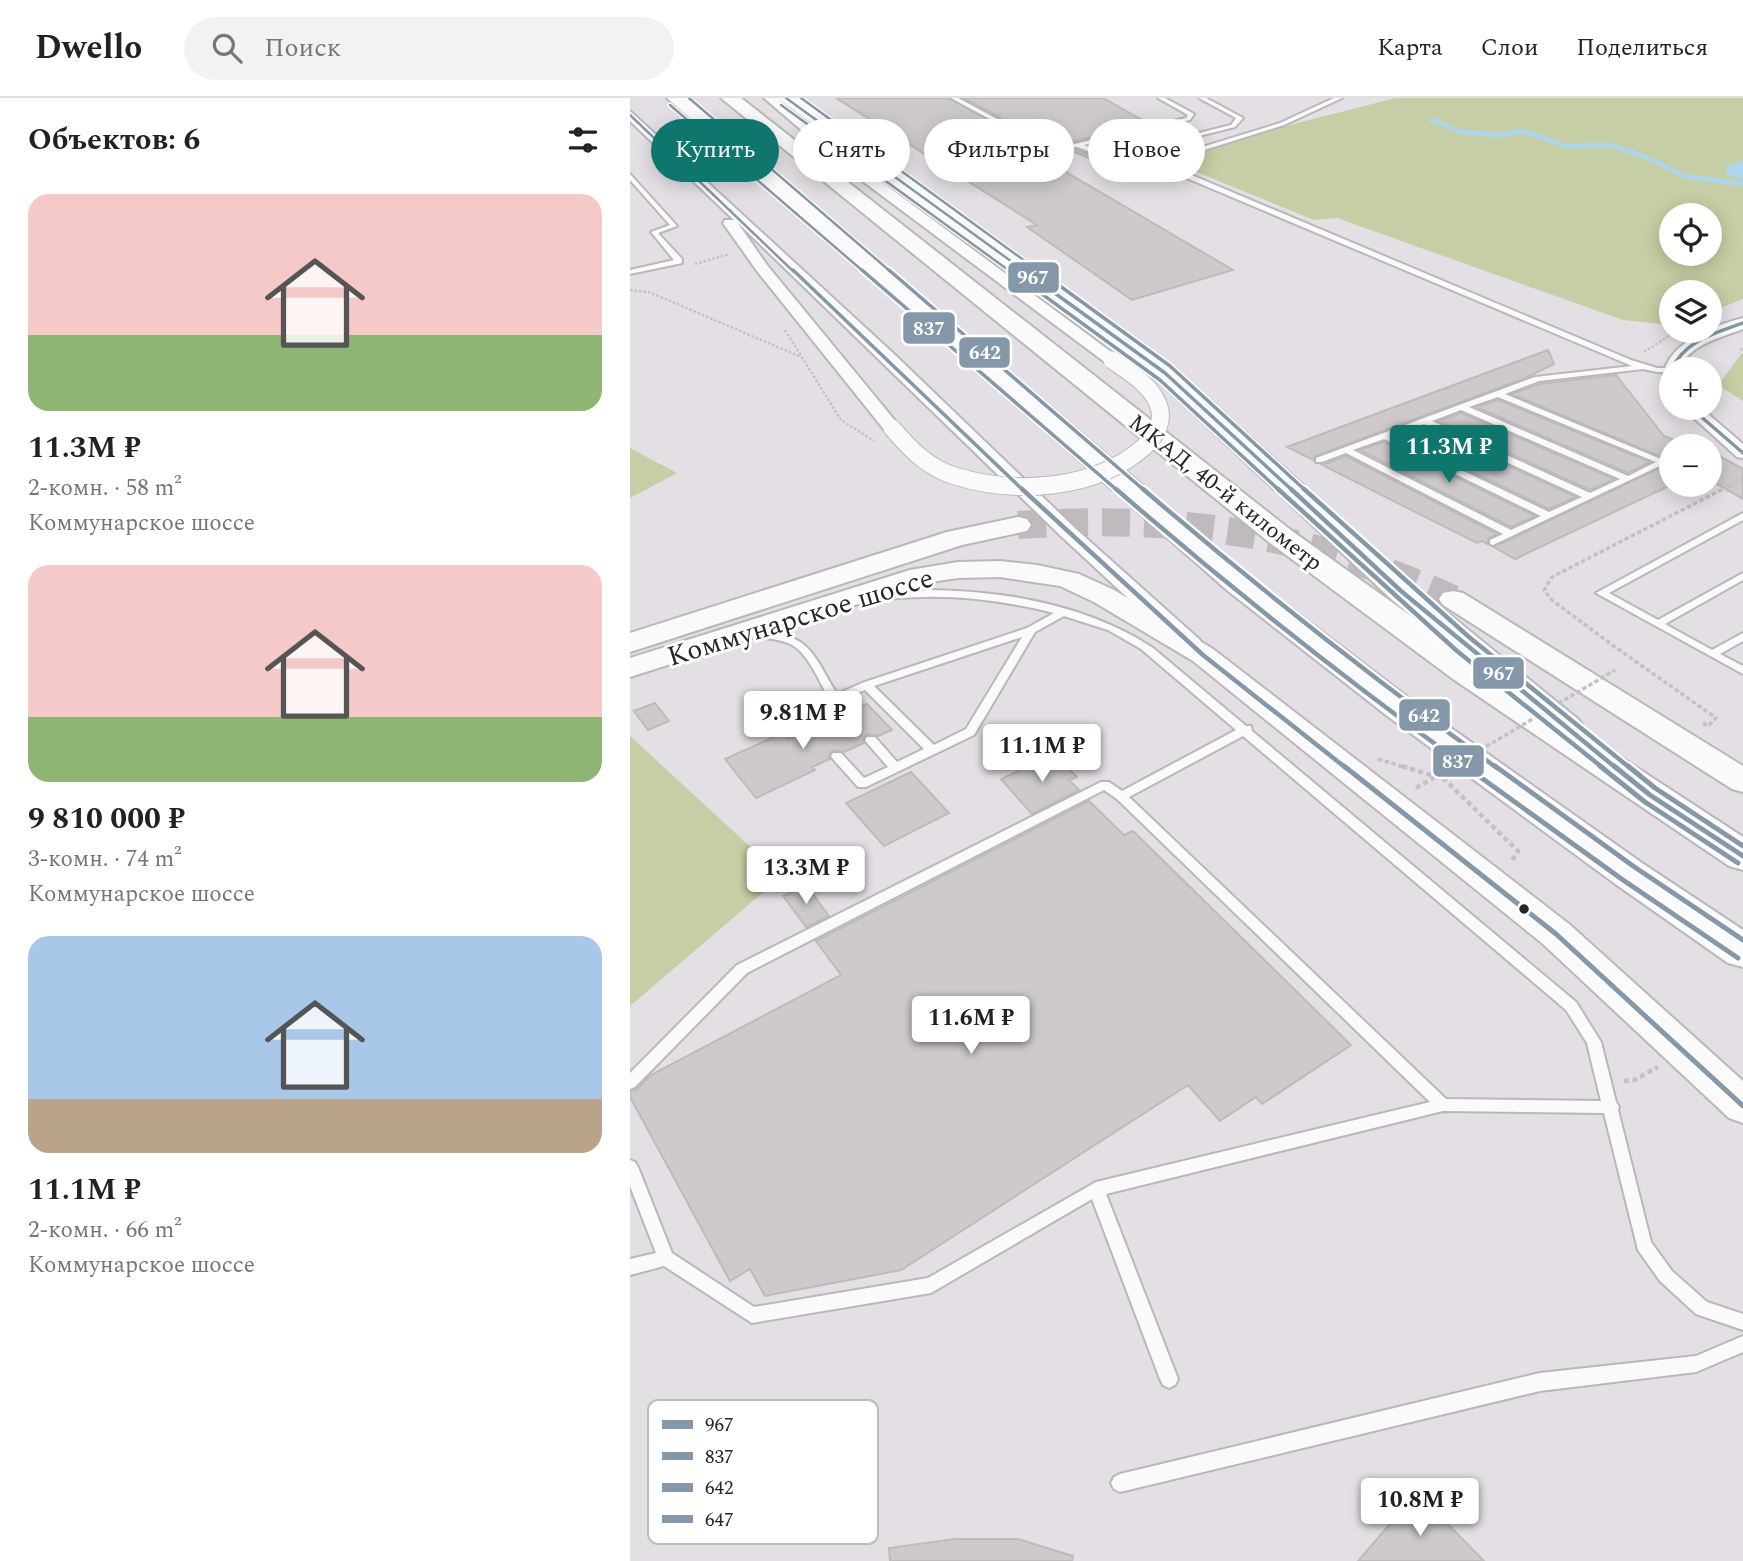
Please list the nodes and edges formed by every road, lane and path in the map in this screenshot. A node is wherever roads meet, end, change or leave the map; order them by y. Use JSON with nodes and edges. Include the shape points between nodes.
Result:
{"nodes":[{"id":1,"x":676,"y":98,"type":"edge"},
{"id":2,"x":730,"y":98,"type":"edge"},
{"id":3,"x":786,"y":98,"type":"edge"},
{"id":4,"x":954,"y":98,"type":"edge"},
{"id":5,"x":1161,"y":98,"type":"edge"},
{"id":6,"x":1202,"y":98,"type":"edge"},
{"id":7,"x":1339,"y":98,"type":"edge"},
{"id":8,"x":754,"y":105,"type":"edge"},
{"id":9,"x":630,"y":115,"type":"edge"},
{"id":10,"x":776,"y":119,"type":"edge"},
{"id":11,"x":779,"y":121,"type":"edge"},
{"id":12,"x":1205,"y":133,"type":"edge"},
{"id":13,"x":651,"y":134,"type":"edge"},
{"id":14,"x":1080,"y":146,"type":"junction"},
{"id":15,"x":1205,"y":148,"type":"edge"},
{"id":16,"x":1088,"y":149,"type":"edge"},
{"id":17,"x":630,"y":176,"type":"edge"},
{"id":18,"x":701,"y":182,"type":"edge"},
{"id":19,"x":702,"y":182,"type":"edge"},
{"id":20,"x":1202,"y":182,"type":"edge"},
{"id":21,"x":734,"y":253,"type":"dead end"},
{"id":22,"x":695,"y":264,"type":"dead end"},
{"id":23,"x":630,"y":272,"type":"edge"},
{"id":24,"x":630,"y":290,"type":"edge"},
{"id":25,"x":1743,"y":323,"type":"edge"},
{"id":26,"x":783,"y":328,"type":"dead end"},
{"id":27,"x":1659,"y":343,"type":"edge"},
{"id":28,"x":801,"y":357,"type":"junction"},
{"id":29,"x":1677,"y":357,"type":"edge"},
{"id":30,"x":1628,"y":362,"type":"junction"},
{"id":31,"x":1644,"y":367,"type":"junction"},
{"id":32,"x":1659,"y":370,"type":"edge"},
{"id":33,"x":1498,"y":394,"type":"junction"},
{"id":34,"x":1461,"y":407,"type":"junction"},
{"id":35,"x":841,"y":420,"type":"dead end"},
{"id":36,"x":1705,"y":420,"type":"edge"},
{"id":37,"x":1425,"y":421,"type":"junction"},
{"id":38,"x":1384,"y":436,"type":"junction"},
{"id":39,"x":1346,"y":450,"type":"junction"},
{"id":40,"x":1743,"y":453,"type":"edge"},
{"id":41,"x":1320,"y":460,"type":"dead end"},
{"id":42,"x":1628,"y":479,"type":"junction"},
{"id":43,"x":1590,"y":497,"type":"junction"},
{"id":44,"x":1549,"y":516,"type":"junction"},
{"id":45,"x":1743,"y":516,"type":"edge"},
{"id":46,"x":1017,"y":525,"type":"tunnel mouth"},
{"id":47,"x":1511,"y":534,"type":"junction"},
{"id":48,"x":1493,"y":542,"type":"dead end"},
{"id":49,"x":1743,"y":576,"type":"edge"},
{"id":50,"x":1453,"y":599,"type":"tunnel mouth"},
{"id":51,"x":1063,"y":612,"type":"junction"},
{"id":52,"x":779,"y":619,"type":"junction"},
{"id":53,"x":1658,"y":625,"type":"junction"},
{"id":54,"x":1031,"y":630,"type":"junction"},
{"id":55,"x":738,"y":633,"type":"junction"},
{"id":56,"x":1743,"y":636,"type":"edge"},
{"id":57,"x":630,"y":643,"type":"edge"},
{"id":58,"x":1713,"y":654,"type":"junction"},
{"id":59,"x":1203,"y":655,"type":"junction"},
{"id":60,"x":630,"y":668,"type":"edge"},
{"id":61,"x":1615,"y":670,"type":"dead end"},
{"id":62,"x":1743,"y":671,"type":"edge"},
{"id":63,"x":866,"y":685,"type":"junction"},
{"id":64,"x":834,"y":700,"type":"junction"},
{"id":65,"x":846,"y":713,"type":"dead end"},
{"id":66,"x":812,"y":728,"type":"dead end"},
{"id":67,"x":1247,"y":729,"type":"junction"},
{"id":68,"x":871,"y":740,"type":"dead end"},
{"id":69,"x":932,"y":750,"type":"junction"},
{"id":70,"x":1368,"y":751,"type":"dead end"},
{"id":71,"x":837,"y":756,"type":"dead end"},
{"id":72,"x":897,"y":768,"type":"junction"},
{"id":73,"x":1743,"y":781,"type":"edge"},
{"id":74,"x":1416,"y":788,"type":"dead end"},
{"id":75,"x":1650,"y":795,"type":"junction"},
{"id":76,"x":1121,"y":796,"type":"junction"},
{"id":77,"x":1743,"y":856,"type":"edge"},
{"id":78,"x":1511,"y":862,"type":"dead end"},
{"id":79,"x":1743,"y":951,"type":"edge"},
{"id":80,"x":630,"y":1083,"type":"edge"},
{"id":81,"x":1443,"y":1105,"type":"junction"},
{"id":82,"x":1743,"y":1106,"type":"edge"},
{"id":83,"x":1612,"y":1107,"type":"junction"},
{"id":84,"x":630,"y":1167,"type":"edge"},
{"id":85,"x":1096,"y":1189,"type":"junction"},
{"id":86,"x":666,"y":1258,"type":"junction"},
{"id":87,"x":630,"y":1267,"type":"edge"},
{"id":88,"x":1743,"y":1322,"type":"edge"},
{"id":89,"x":1743,"y":1344,"type":"edge"},
{"id":90,"x":1168,"y":1379,"type":"dead end"},
{"id":91,"x":1120,"y":1483,"type":"dead end"}],
"edges":[{"from":1,"to":79,"type":"main road","via":[[1239,584],[1420,723]]},
{"from":2,"to":8,"type":"main road","name":"МКАД, 40-й километр"},
{"from":3,"to":75,"type":"main road","via":[[1165,373],[1401,591]]},
{"from":4,"to":14,"type":"lane","via":[[1052,152]]},
{"from":5,"to":14,"type":"lane","via":[[1191,114],[1188,119]]},
{"from":6,"to":12,"type":"lane","via":[[1240,118],[1233,126]]},
{"from":7,"to":15,"type":"lane","via":[[1282,124]]},
{"from":8,"to":10,"type":"street","bridge":true},
{"from":8,"to":75,"type":"main road","name":"МКАД, 40-й километр","via":[[1281,537],[1465,671]]},
{"from":9,"to":13,"type":"street"},
{"from":11,"to":18,"type":"street","bridge":true,"via":[[854,168],[1144,385],[1159,405],[1159,428],[1142,450],[1111,469],[1069,482],[1021,486],[975,482],[936,469],[892,428],[762,268]]},
{"from":14,"to":16,"type":"lane"},
{"from":17,"to":23,"type":"lane","via":[[674,226],[654,232],[679,261]]},
{"from":19,"to":59,"type":"street"},
{"from":20,"to":30,"type":"lane"},
{"from":21,"to":22,"type":"path"},
{"from":24,"to":28,"type":"path","via":[[649,292]]},
{"from":25,"to":29,"type":"street"},
{"from":26,"to":28,"type":"path"},
{"from":27,"to":30,"type":"path"},
{"from":28,"to":35,"type":"path"},
{"from":30,"to":31,"type":"lane"},
{"from":31,"to":32,"type":"lane"},
{"from":31,"to":33,"type":"lane","via":[[1548,377]]},
{"from":33,"to":34,"type":"lane"},
{"from":33,"to":42,"type":"lane","via":[[1664,462]]},
{"from":34,"to":37,"type":"lane"},
{"from":34,"to":42,"type":"lane"},
{"from":36,"to":40,"type":"street"},
{"from":37,"to":38,"type":"lane"},
{"from":37,"to":43,"type":"lane"},
{"from":38,"to":39,"type":"lane"},
{"from":38,"to":44,"type":"lane"},
{"from":39,"to":41,"type":"lane"},
{"from":39,"to":47,"type":"lane"},
{"from":42,"to":43,"type":"lane"},
{"from":43,"to":44,"type":"lane"},
{"from":44,"to":47,"type":"lane"},
{"from":45,"to":53,"type":"lane","via":[[1601,593]]},
{"from":46,"to":57,"type":"main road","name":"Коммунарское шоссе","via":[[956,538]]},
{"from":47,"to":48,"type":"lane"},
{"from":49,"to":53,"type":"lane"},
{"from":50,"to":73,"type":"main road"},
{"from":51,"to":52,"type":"lane","via":[[963,592],[922,592]]},
{"from":51,"to":54,"type":"lane"},
{"from":51,"to":67,"type":"lane","via":[[1112,628],[1150,650]]},
{"from":52,"to":55,"type":"main road","name":"Коммунарское шоссе"},
{"from":52,"to":59,"type":"main road","name":"Коммунарское шоссе","via":[[919,576],[1000,569],[1069,580]]},
{"from":53,"to":58,"type":"lane"},
{"from":54,"to":63,"type":"lane"},
{"from":54,"to":69,"type":"lane","via":[[970,732]]},
{"from":55,"to":60,"type":"main road","name":"Коммунарское шоссе"},
{"from":55,"to":64,"type":"lane","via":[[774,635],[801,645]]},
{"from":56,"to":58,"type":"lane"},
{"from":58,"to":62,"type":"lane"},
{"from":59,"to":82,"type":"main road","name":"Коммунарское шоссе","via":[[1556,934]]},
{"from":61,"to":74,"type":"path","bridge":true},
{"from":63,"to":64,"type":"lane"},
{"from":63,"to":69,"type":"lane"},
{"from":64,"to":65,"type":"lane"},
{"from":64,"to":66,"type":"lane","via":[[800,715]]},
{"from":67,"to":76,"type":"lane"},
{"from":67,"to":83,"type":"lane","via":[[1571,1006],[1594,1042]]},
{"from":68,"to":72,"type":"lane"},
{"from":69,"to":72,"type":"lane"},
{"from":70,"to":78,"type":"path","via":[[1379,759],[1444,779],[1518,851]]},
{"from":71,"to":72,"type":"lane","via":[[862,785]]},
{"from":75,"to":77,"type":"main road","name":"МКАД, 40-й километр"},
{"from":76,"to":80,"type":"lane","via":[[1105,785],[742,969]]},
{"from":76,"to":81,"type":"lane"},
{"from":81,"to":83,"type":"lane"},
{"from":81,"to":85,"type":"lane"},
{"from":83,"to":88,"type":"lane","via":[[1644,1245],[1666,1276],[1702,1308]]},
{"from":84,"to":86,"type":"lane"},
{"from":85,"to":86,"type":"lane","via":[[931,1285],[752,1315]]},
{"from":85,"to":90,"type":"lane"},
{"from":86,"to":87,"type":"lane"},
{"from":89,"to":91,"type":"lane","via":[[1696,1364],[1540,1381]]}]}
